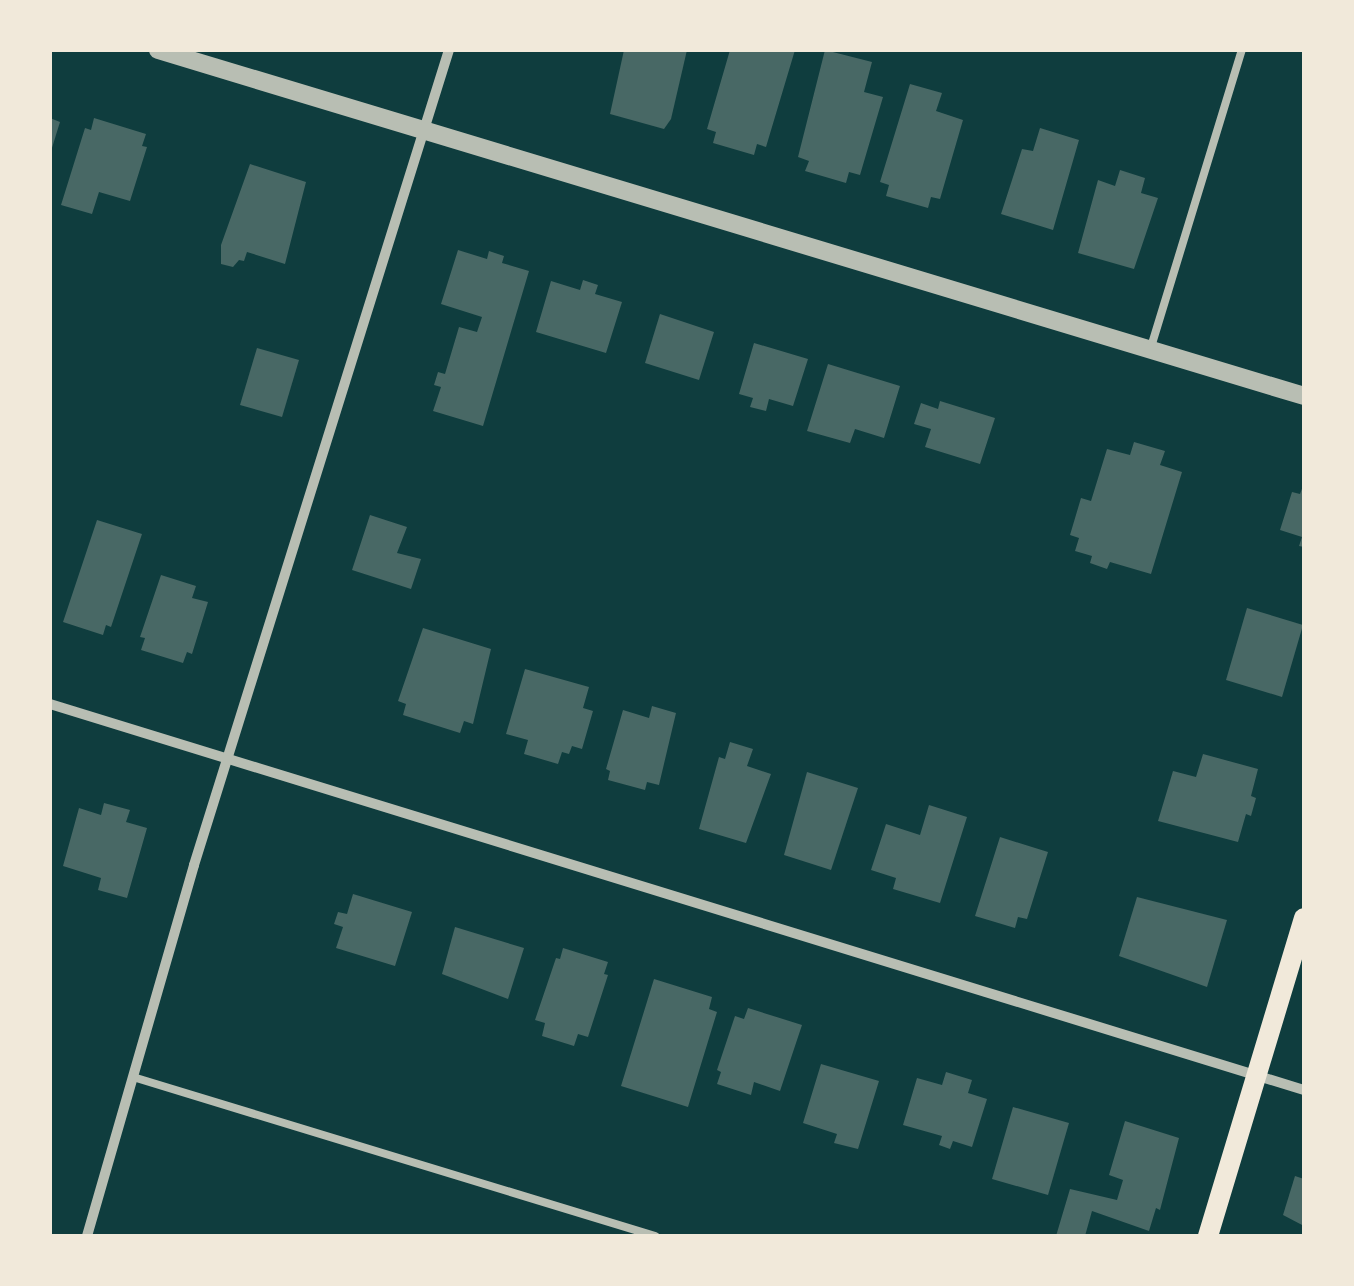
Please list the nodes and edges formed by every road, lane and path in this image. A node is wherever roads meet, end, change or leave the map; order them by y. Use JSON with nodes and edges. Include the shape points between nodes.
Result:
{"nodes":[{"id":1,"x":158,"y":50,"type":"edge"},
{"id":2,"x":449,"y":50,"type":"edge"},
{"id":3,"x":1242,"y":50,"type":"edge"},
{"id":4,"x":424,"y":131,"type":"junction"},
{"id":5,"x":1150,"y":349,"type":"junction"},
{"id":6,"x":1304,"y":396,"type":"edge"},
{"id":7,"x":50,"y":704,"type":"edge"},
{"id":8,"x":228,"y":756,"type":"junction"},
{"id":9,"x":1304,"y":918,"type":"edge"},
{"id":10,"x":1255,"y":1074,"type":"junction"},
{"id":11,"x":133,"y":1077,"type":"junction"},
{"id":12,"x":1304,"y":1090,"type":"edge"},
{"id":13,"x":87,"y":1236,"type":"edge"},
{"id":14,"x":655,"y":1236,"type":"edge"},
{"id":15,"x":1208,"y":1236,"type":"edge"}],
"edges":[{"from":1,"to":4,"type":"street"},
{"from":2,"to":4,"type":"street"},
{"from":3,"to":5,"type":"lane"},
{"from":4,"to":5,"type":"street"},
{"from":4,"to":8,"type":"street"},
{"from":5,"to":6,"type":"street"},
{"from":7,"to":8,"type":"street"},
{"from":8,"to":10,"type":"street"},
{"from":8,"to":11,"type":"street"},
{"from":9,"to":10,"type":"main road"},
{"from":10,"to":12,"type":"street"},
{"from":10,"to":15,"type":"main road"},
{"from":11,"to":13,"type":"street"},
{"from":11,"to":14,"type":"lane"}]}
